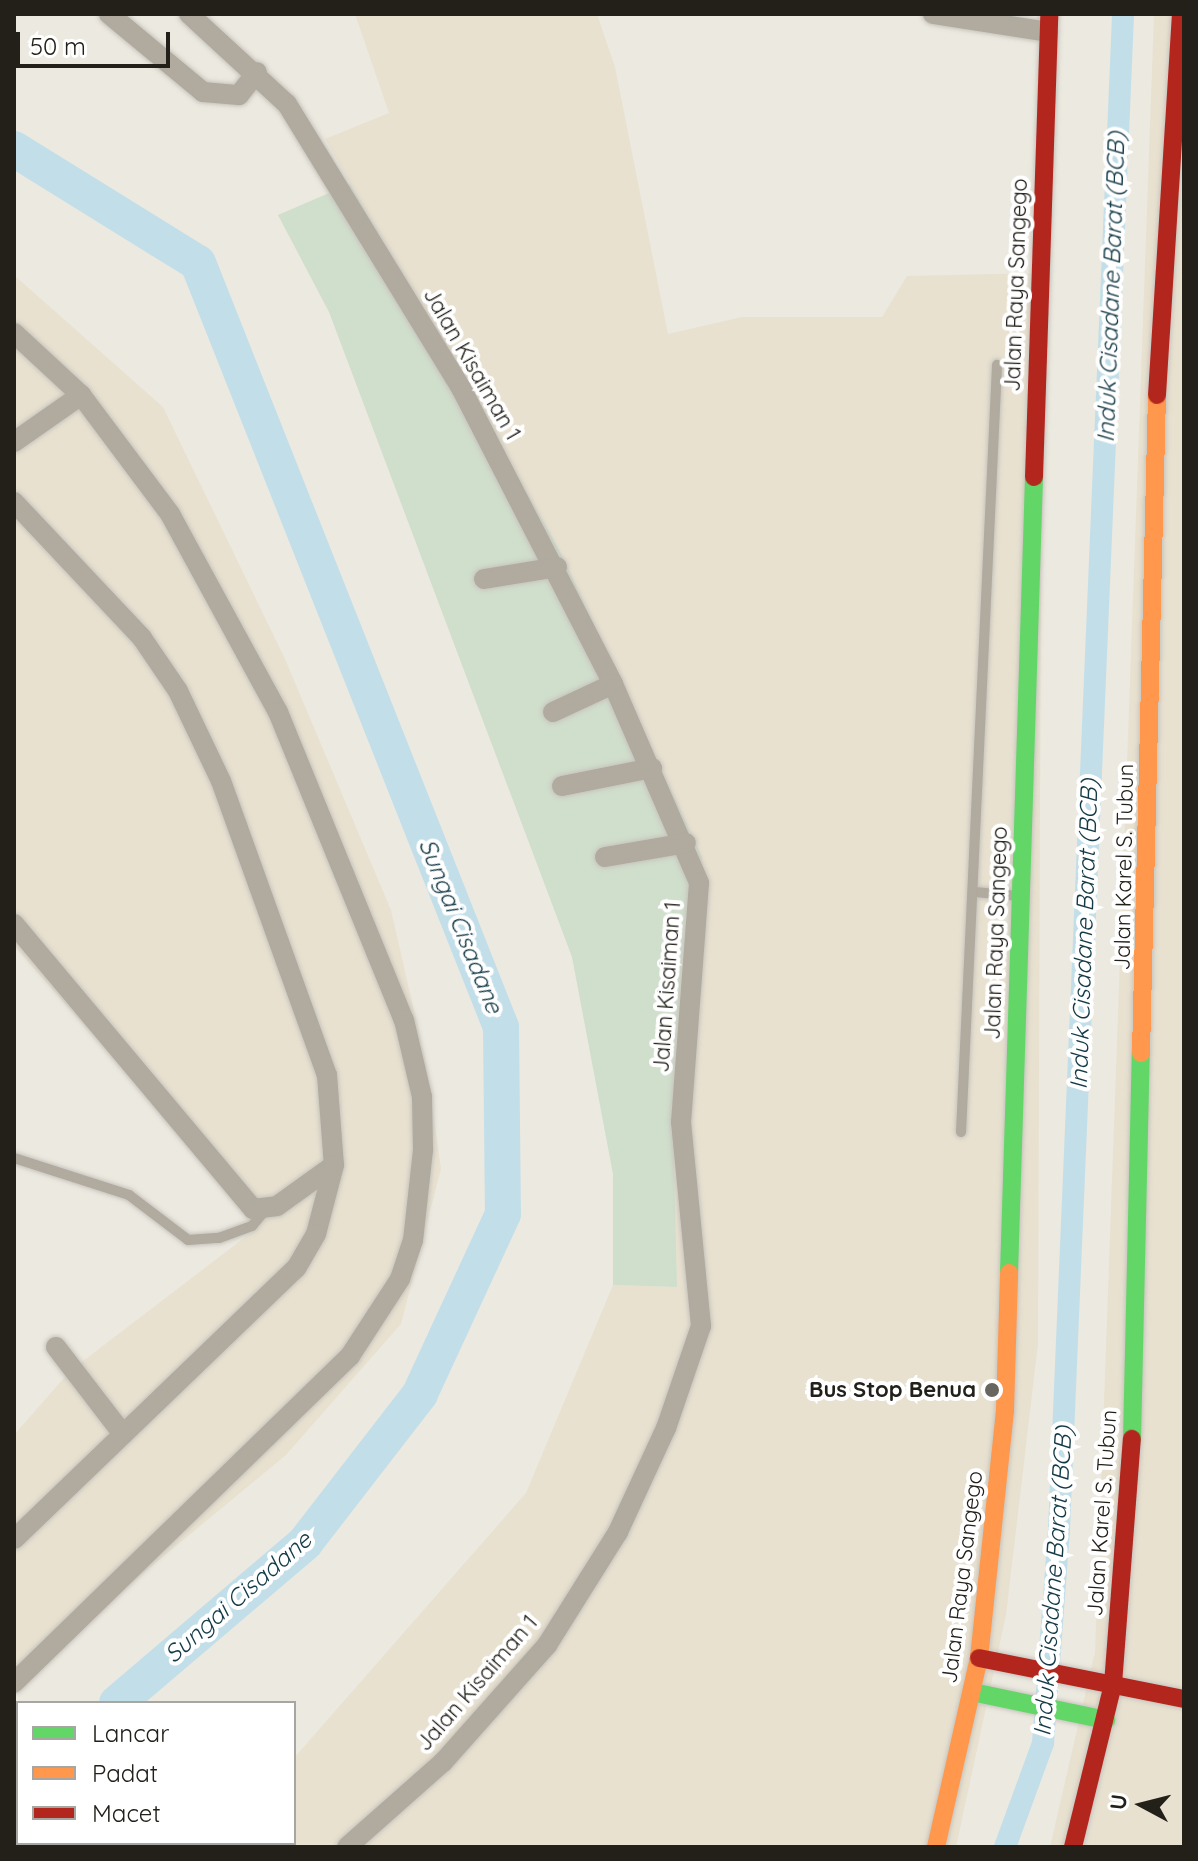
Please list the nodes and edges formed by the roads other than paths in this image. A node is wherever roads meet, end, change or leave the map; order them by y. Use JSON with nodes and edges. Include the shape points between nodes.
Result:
{"nodes":[{"id":1,"x":109,"y":14,"type":"edge"},
{"id":2,"x":189,"y":14,"type":"edge"},
{"id":3,"x":933,"y":14,"type":"edge"},
{"id":4,"x":1181,"y":14,"type":"edge"},
{"id":5,"x":1048,"y":23,"type":"edge"},
{"id":6,"x":257,"y":72,"type":"junction"},
{"id":7,"x":14,"y":333,"type":"edge"},
{"id":8,"x":997,"y":365,"type":"dead end"},
{"id":9,"x":81,"y":395,"type":"junction"},
{"id":10,"x":14,"y":442,"type":"edge"},
{"id":11,"x":14,"y":502,"type":"edge"},
{"id":12,"x":557,"y":567,"type":"junction"},
{"id":13,"x":484,"y":579,"type":"dead end"},
{"id":14,"x":613,"y":684,"type":"junction"},
{"id":15,"x":553,"y":712,"type":"dead end"},
{"id":16,"x":652,"y":768,"type":"junction"},
{"id":17,"x":562,"y":786,"type":"dead end"},
{"id":18,"x":686,"y":843,"type":"junction"},
{"id":19,"x":605,"y":857,"type":"dead end"},
{"id":20,"x":974,"y":892,"type":"junction"},
{"id":21,"x":1022,"y":896,"type":"junction"},
{"id":22,"x":14,"y":924,"type":"edge"},
{"id":23,"x":961,"y":1132,"type":"dead end"},
{"id":24,"x":14,"y":1158,"type":"edge"},
{"id":25,"x":334,"y":1165,"type":"junction"},
{"id":26,"x":263,"y":1213,"type":"junction"},
{"id":27,"x":56,"y":1347,"type":"dead end"},
{"id":28,"x":122,"y":1433,"type":"junction"},
{"id":29,"x":14,"y":1539,"type":"edge"},
{"id":30,"x":979,"y":1658,"type":"junction"},
{"id":31,"x":1104,"y":1682,"type":"junction"},
{"id":32,"x":14,"y":1683,"type":"edge"},
{"id":33,"x":972,"y":1692,"type":"junction"},
{"id":34,"x":1184,"y":1699,"type":"edge"},
{"id":35,"x":1106,"y":1720,"type":"junction"},
{"id":36,"x":347,"y":1847,"type":"edge"},
{"id":37,"x":936,"y":1847,"type":"edge"},
{"id":38,"x":1073,"y":1847,"type":"edge"}],
"edges":[{"from":1,"to":6,"type":"street","via":[[203,92],[239,95]]},
{"from":2,"to":6,"type":"street","name":"Jalan Kisaiman 1"},
{"from":3,"to":5,"type":"street"},
{"from":4,"to":31,"type":"main road","name":"Jalan Karel S. Tubun","via":[[1158,331],[1131,1496]]},
{"from":5,"to":21,"type":"main road","name":"Jalan Raya Sangego"},
{"from":6,"to":12,"type":"street","name":"Jalan Kisaiman 1","via":[[336,178]]},
{"from":7,"to":9,"type":"street"},
{"from":8,"to":20,"type":"lane"},
{"from":9,"to":10,"type":"street"},
{"from":9,"to":32,"type":"street","via":[[170,514],[278,712],[404,1020],[422,1097],[423,1150],[413,1240],[400,1279],[350,1356]]},
{"from":11,"to":25,"type":"street","via":[[142,638],[190,716],[221,781],[327,1075]]},
{"from":12,"to":13,"type":"street"},
{"from":12,"to":14,"type":"street","name":"Jalan Kisaiman 1"},
{"from":14,"to":15,"type":"street"},
{"from":14,"to":16,"type":"street","name":"Jalan Kisaiman 1"},
{"from":16,"to":17,"type":"street"},
{"from":16,"to":18,"type":"street","name":"Jalan Kisaiman 1"},
{"from":18,"to":19,"type":"street"},
{"from":18,"to":36,"type":"street","name":"Jalan Kisaiman 1","via":[[699,883],[681,1122],[702,1285],[696,1341],[618,1532],[547,1645],[443,1762]]},
{"from":20,"to":21,"type":"lane"},
{"from":20,"to":23,"type":"lane"},
{"from":21,"to":30,"type":"main road","name":"Jalan Raya Sangego","via":[[1005,1410]]},
{"from":22,"to":26,"type":"street","via":[[234,1189]]},
{"from":24,"to":26,"type":"lane","via":[[129,1195],[188,1240],[219,1238],[252,1226]]},
{"from":25,"to":26,"type":"street"},
{"from":25,"to":28,"type":"street","via":[[316,1234],[296,1268]]},
{"from":27,"to":28,"type":"street"},
{"from":28,"to":29,"type":"street"},
{"from":30,"to":31,"type":"main road"},
{"from":30,"to":33,"type":"main road","name":"Jalan Raya Sangego"},
{"from":31,"to":34,"type":"main road"},
{"from":31,"to":35,"type":"main road","name":"Jalan Karel S. Tubun"},
{"from":33,"to":35,"type":"main road"},
{"from":33,"to":37,"type":"main road","name":"Jalan Raya Sangego"},
{"from":35,"to":38,"type":"main road","name":"Jalan Karel S. Tubun"}]}
